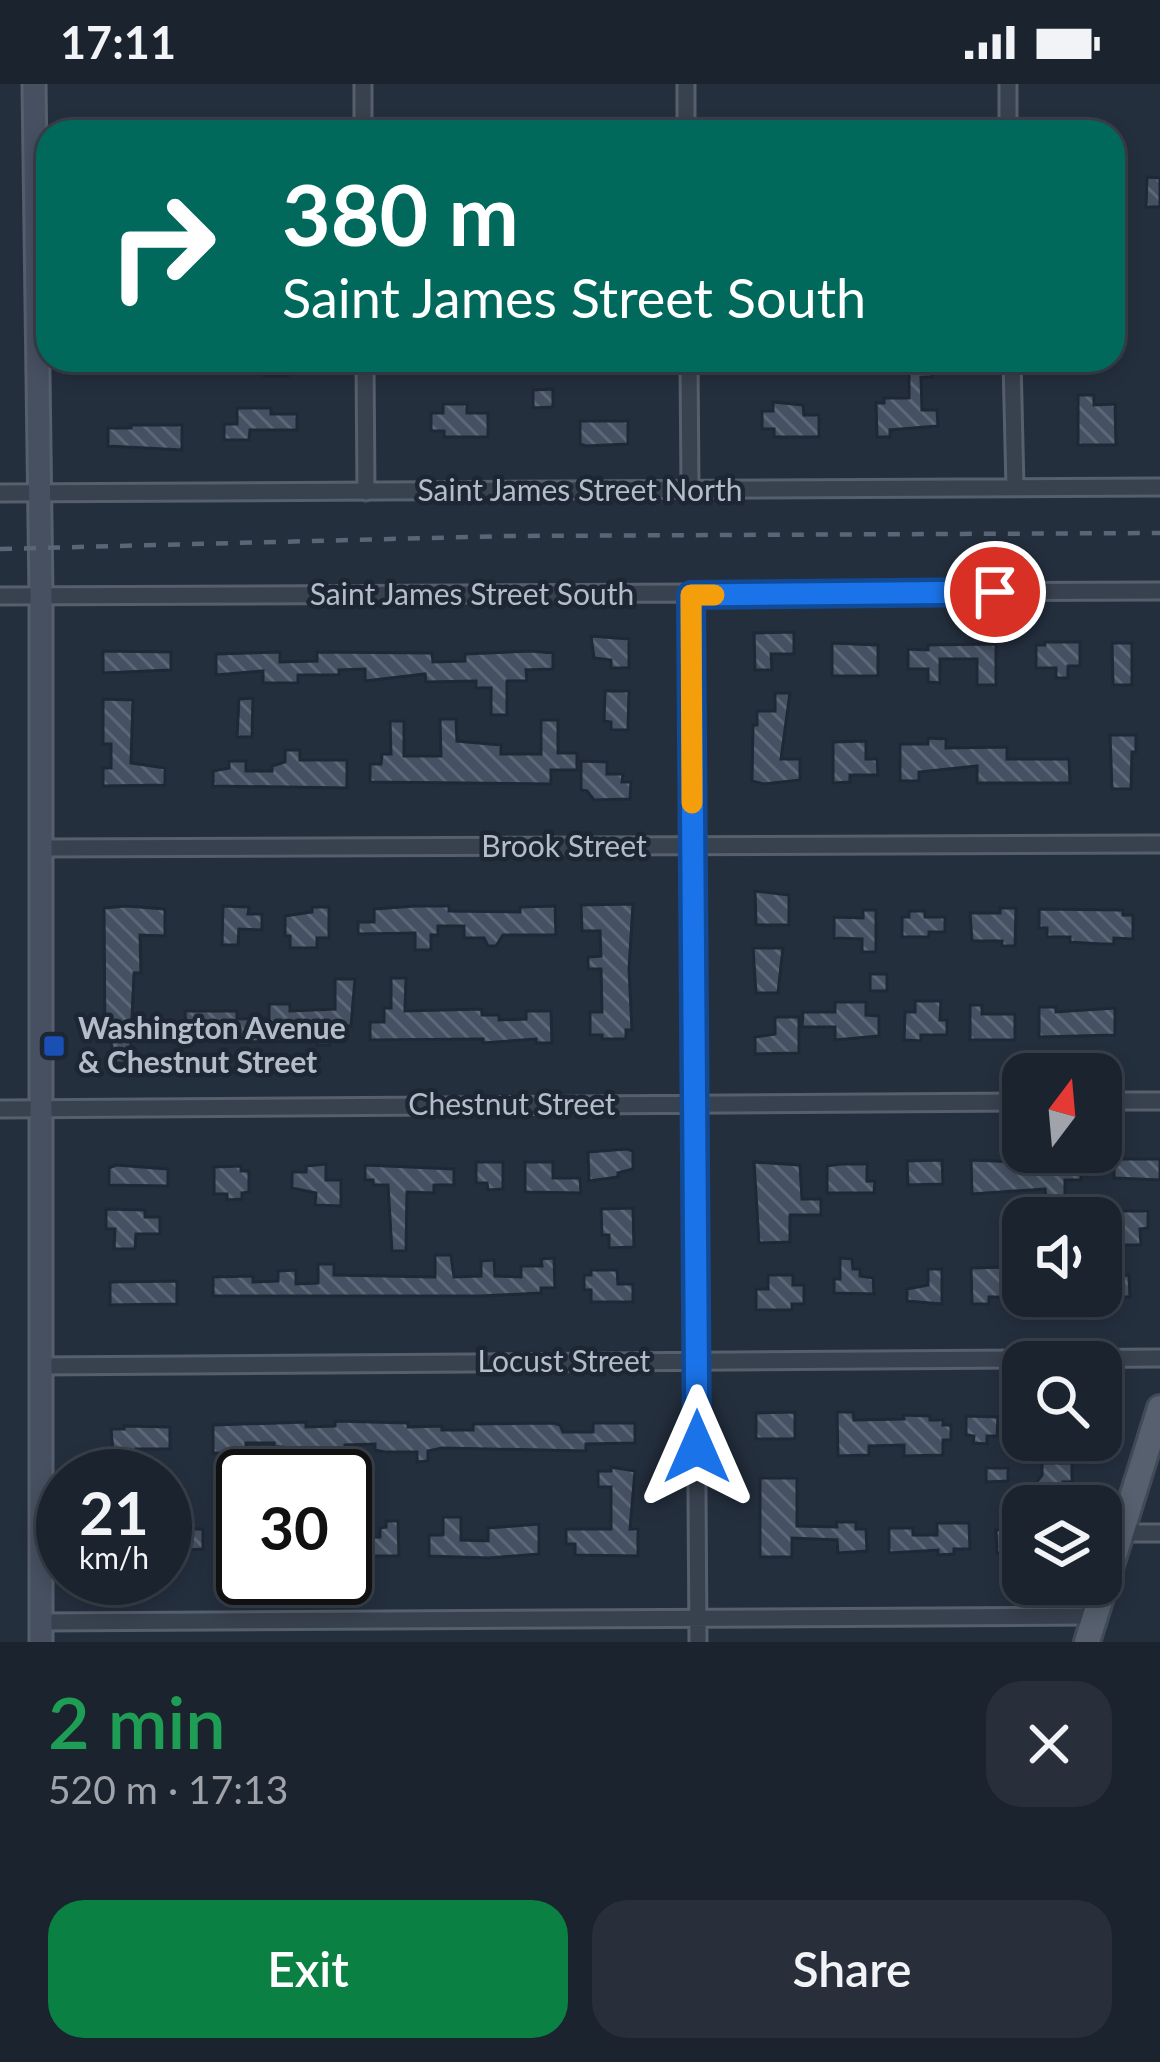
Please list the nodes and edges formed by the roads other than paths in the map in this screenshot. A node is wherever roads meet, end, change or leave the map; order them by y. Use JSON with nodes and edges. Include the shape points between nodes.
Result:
{"nodes":[{"id":1,"x":34,"y":84,"type":"edge"},
{"id":2,"x":363,"y":84,"type":"edge"},
{"id":3,"x":686,"y":84,"type":"edge"},
{"id":4,"x":1008,"y":84,"type":"edge"},
{"id":5,"x":363,"y":120,"type":"edge"},
{"id":6,"x":686,"y":120,"type":"edge"},
{"id":7,"x":1009,"y":120,"type":"edge"},
{"id":8,"x":36,"y":247,"type":"edge"},
{"id":9,"x":38,"y":372,"type":"edge"},
{"id":10,"x":365,"y":372,"type":"edge"},
{"id":11,"x":689,"y":372,"type":"edge"},
{"id":12,"x":1012,"y":372,"type":"edge"},
{"id":13,"x":1160,"y":487,"type":"edge"},
{"id":14,"x":1015,"y":488,"type":"junction"},
{"id":15,"x":690,"y":490,"type":"junction"},
{"id":16,"x":39,"y":492,"type":"junction"},
{"id":17,"x":365,"y":492,"type":"junction"},
{"id":18,"x":0,"y":493,"type":"edge"},
{"id":19,"x":1160,"y":591,"type":"edge"},
{"id":20,"x":40,"y":595,"type":"junction"},
{"id":21,"x":691,"y":595,"type":"junction"},
{"id":22,"x":0,"y":596,"type":"edge"},
{"id":23,"x":1160,"y":844,"type":"edge"},
{"id":24,"x":693,"y":847,"type":"junction"},
{"id":25,"x":41,"y":848,"type":"junction"},
{"id":26,"x":1122,"y":1101,"type":"edge"},
{"id":27,"x":1160,"y":1101,"type":"edge"},
{"id":28,"x":1002,"y":1102,"type":"edge"},
{"id":29,"x":694,"y":1104,"type":"junction"},
{"id":30,"x":39,"y":1108,"type":"junction"},
{"id":31,"x":0,"y":1109,"type":"edge"},
{"id":32,"x":1160,"y":1358,"type":"edge"},
{"id":33,"x":696,"y":1361,"type":"junction"},
{"id":34,"x":40,"y":1366,"type":"junction"},
{"id":35,"x":1160,"y":1408,"type":"edge"},
{"id":36,"x":1160,"y":1533,"type":"edge"},
{"id":37,"x":1123,"y":1534,"type":"junction"},
{"id":38,"x":1096,"y":1616,"type":"junction"},
{"id":39,"x":698,"y":1618,"type":"junction"},
{"id":40,"x":41,"y":1632,"type":"edge"},
{"id":41,"x":698,"y":1642,"type":"edge"},
{"id":42,"x":1088,"y":1642,"type":"edge"}],
"edges":[{"from":1,"to":8,"type":"main road"},
{"from":2,"to":5,"type":"street"},
{"from":3,"to":6,"type":"street"},
{"from":4,"to":7,"type":"street"},
{"from":9,"to":16,"type":"main road"},
{"from":10,"to":17,"type":"street"},
{"from":11,"to":15,"type":"street"},
{"from":12,"to":14,"type":"street"},
{"from":13,"to":14,"type":"street","name":"Saint James Street North"},
{"from":14,"to":15,"type":"street","name":"Saint James Street North"},
{"from":15,"to":17,"type":"street","name":"Saint James Street North"},
{"from":16,"to":17,"type":"street","name":"Saint James Street North"},
{"from":16,"to":18,"type":"street","name":"Saint James Street North"},
{"from":16,"to":20,"type":"main road"},
{"from":19,"to":21,"type":"street","name":"Saint James Street South"},
{"from":20,"to":21,"type":"street","name":"Saint James Street South"},
{"from":20,"to":22,"type":"street","name":"Saint James Street South"},
{"from":20,"to":25,"type":"main road"},
{"from":21,"to":24,"type":"street"},
{"from":23,"to":24,"type":"street","name":"Brook Street"},
{"from":24,"to":25,"type":"street","name":"Brook Street"},
{"from":24,"to":29,"type":"street"},
{"from":25,"to":30,"type":"main road"},
{"from":26,"to":27,"type":"street"},
{"from":28,"to":29,"type":"street","name":"Chestnut Street"},
{"from":29,"to":30,"type":"street","name":"Chestnut Street"},
{"from":29,"to":33,"type":"street"},
{"from":30,"to":31,"type":"street","name":"Chestnut Street"},
{"from":30,"to":34,"type":"main road"},
{"from":32,"to":33,"type":"street","name":"Locust Street"},
{"from":33,"to":34,"type":"street","name":"Locust Street"},
{"from":33,"to":39,"type":"street"},
{"from":34,"to":40,"type":"main road"},
{"from":35,"to":37,"type":"main road"},
{"from":36,"to":37,"type":"street"},
{"from":37,"to":38,"type":"main road"},
{"from":38,"to":39,"type":"street"},
{"from":38,"to":42,"type":"main road"},
{"from":39,"to":40,"type":"street"},
{"from":39,"to":41,"type":"street"}]}
